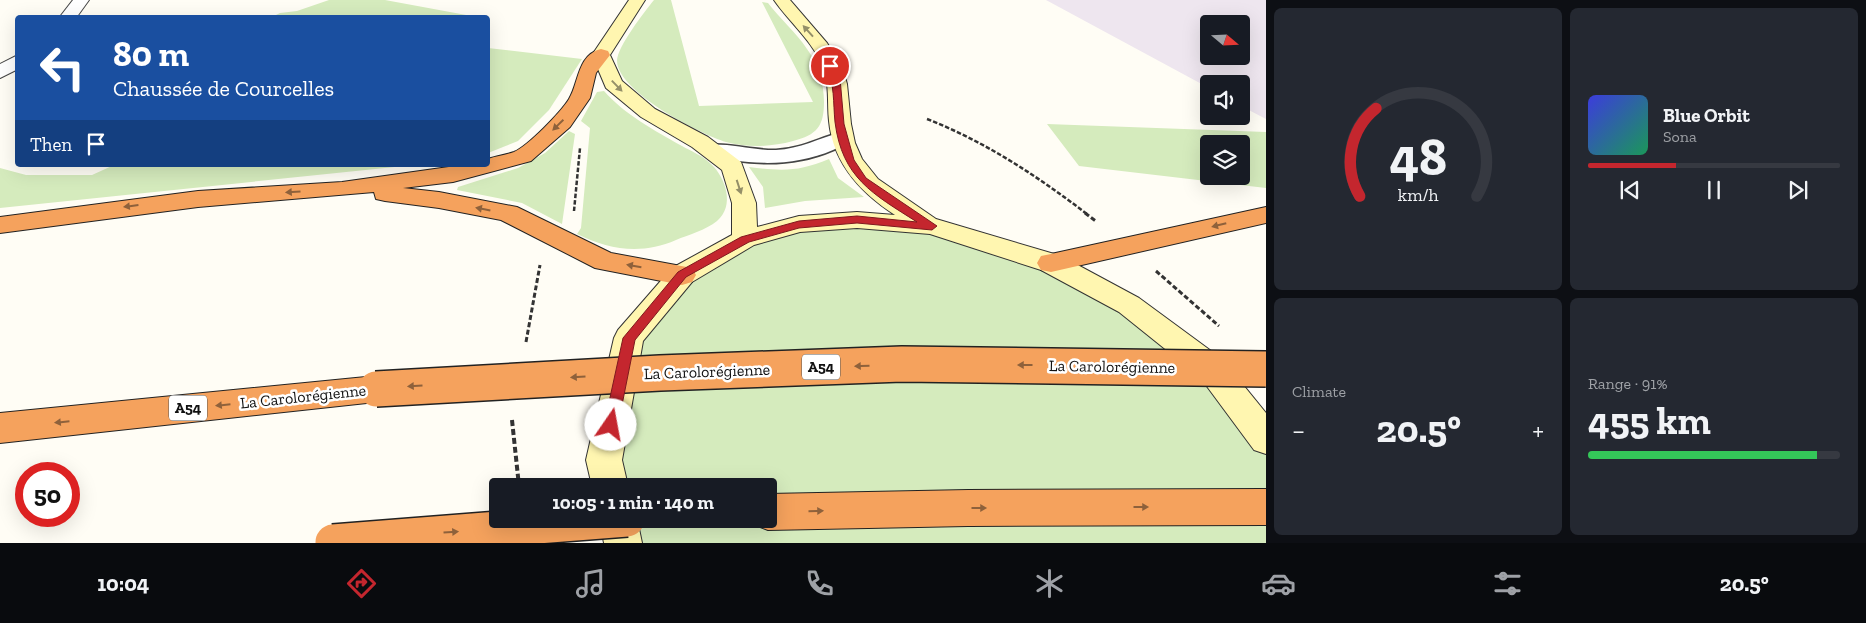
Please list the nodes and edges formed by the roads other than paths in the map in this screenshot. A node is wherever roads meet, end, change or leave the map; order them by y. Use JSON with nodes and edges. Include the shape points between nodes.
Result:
{"nodes":[{"id":1,"x":81,"y":0,"type":"edge"},
{"id":2,"x":637,"y":0,"type":"edge"},
{"id":3,"x":782,"y":0,"type":"edge"},
{"id":4,"x":69,"y":15,"type":"edge"},
{"id":5,"x":602,"y":55,"type":"junction"},
{"id":6,"x":15,"y":63,"type":"edge"},
{"id":7,"x":0,"y":72,"type":"edge"},
{"id":8,"x":842,"y":138,"type":"junction"},
{"id":9,"x":710,"y":150,"type":"junction"},
{"id":10,"x":490,"y":165,"type":"edge"},
{"id":11,"x":482,"y":167,"type":"edge"},
{"id":12,"x":342,"y":188,"type":"junction"},
{"id":13,"x":1266,"y":215,"type":"edge"},
{"id":14,"x":0,"y":225,"type":"edge"},
{"id":15,"x":932,"y":226,"type":"junction"},
{"id":16,"x":745,"y":239,"type":"junction"},
{"id":17,"x":1051,"y":263,"type":"junction"},
{"id":18,"x":682,"y":275,"type":"junction"},
{"id":19,"x":1266,"y":370,"type":"edge"},
{"id":20,"x":0,"y":428,"type":"edge"},
{"id":21,"x":1266,"y":439,"type":"edge"},
{"id":22,"x":608,"y":478,"type":"edge"},
{"id":23,"x":1266,"y":507,"type":"edge"},
{"id":24,"x":777,"y":512,"type":"edge"},
{"id":25,"x":510,"y":528,"type":"edge"},
{"id":26,"x":620,"y":528,"type":"edge"},
{"id":27,"x":328,"y":542,"type":"edge"},
{"id":28,"x":623,"y":543,"type":"edge"}],
"edges":[{"from":1,"to":4,"type":"street"},
{"from":2,"to":5,"type":"main road"},
{"from":8,"to":3,"type":"main road","one_way":true,"via":[[836,78],[818,42]]},
{"from":5,"to":9,"type":"main road","one_way":true,"via":[[613,84],[648,113]]},
{"from":5,"to":10,"type":"highway","one_way":true,"via":[[587,72],[580,98],[562,122],[523,156]]},
{"from":6,"to":7,"type":"street"},
{"from":8,"to":9,"type":"lane","via":[[812,151],[780,155],[744,156]]},
{"from":8,"to":15,"type":"main road","via":[[850,161],[863,180]]},
{"from":9,"to":16,"type":"main road","one_way":true,"via":[[733,167],[744,203]]},
{"from":11,"to":12,"type":"highway","one_way":true,"via":[[453,175]]},
{"from":12,"to":14,"type":"highway","one_way":true,"via":[[198,199]]},
{"from":18,"to":12,"type":"highway","one_way":true,"via":[[605,261],[508,213],[439,200]]},
{"from":13,"to":17,"type":"highway","one_way":true},
{"from":15,"to":16,"type":"main road","via":[[857,220],[799,224]]},
{"from":15,"to":17,"type":"main road"},
{"from":16,"to":18,"type":"main road"},
{"from":17,"to":21,"type":"main road","via":[[1129,305],[1211,368]]},
{"from":18,"to":22,"type":"main road","via":[[629,338],[604,460]]},
{"from":19,"to":20,"type":"highway","name":"La Carolorégienne","number":"A54","one_way":true,"bridge":true,"via":[[902,364],[660,373],[376,389]]},
{"from":24,"to":23,"type":"highway","one_way":true},
{"from":27,"to":25,"type":"highway","one_way":true,"bridge":true},
{"from":26,"to":28,"type":"main road"}]}
